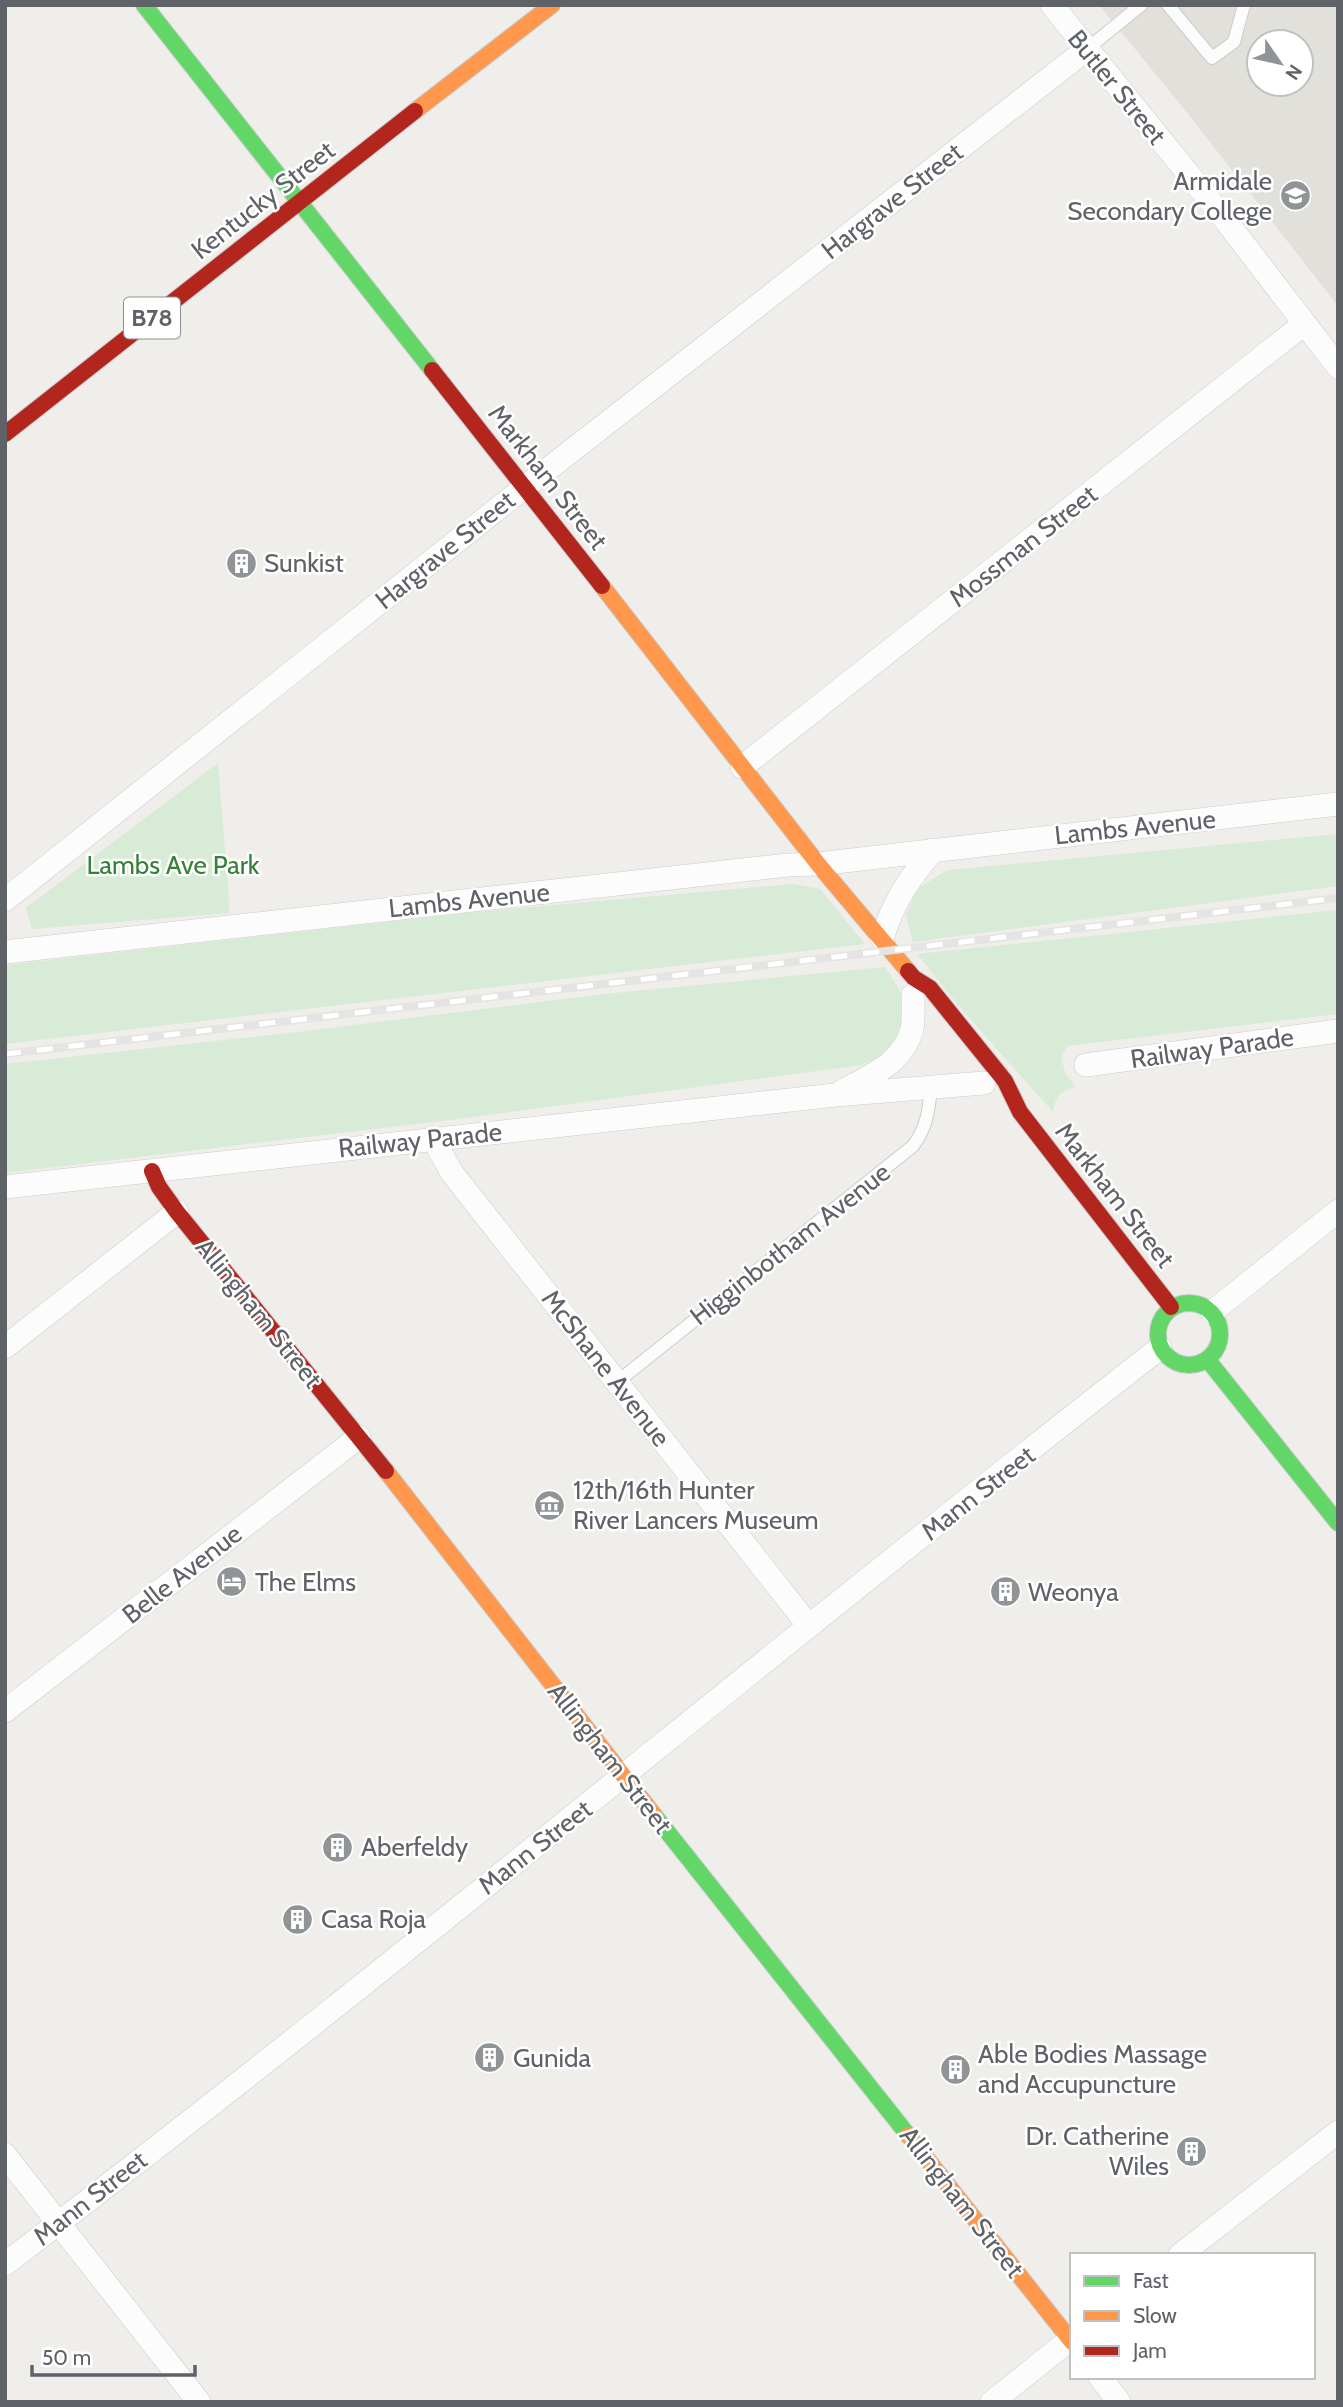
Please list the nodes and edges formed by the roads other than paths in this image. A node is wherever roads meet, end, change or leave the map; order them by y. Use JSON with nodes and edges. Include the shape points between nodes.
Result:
{"nodes":[{"id":1,"x":144,"y":5,"type":"edge"},
{"id":2,"x":552,"y":5,"type":"edge"},
{"id":3,"x":1052,"y":5,"type":"edge"},
{"id":4,"x":1141,"y":5,"type":"edge"},
{"id":5,"x":1168,"y":5,"type":"edge"},
{"id":6,"x":1244,"y":5,"type":"edge"},
{"id":7,"x":1087,"y":49,"type":"junction"},
{"id":8,"x":299,"y":202,"type":"junction"},
{"id":9,"x":1304,"y":324,"type":"junction"},
{"id":10,"x":1338,"y":367,"type":"edge"},
{"id":11,"x":5,"y":434,"type":"edge"},
{"id":12,"x":525,"y":487,"type":"junction"},
{"id":13,"x":742,"y":767,"type":"junction"},
{"id":14,"x":1338,"y":804,"type":"edge"},
{"id":15,"x":933,"y":850,"type":"junction"},
{"id":16,"x":818,"y":864,"type":"junction"},
{"id":17,"x":5,"y":901,"type":"edge"},
{"id":18,"x":882,"y":938,"type":"junction"},
{"id":19,"x":5,"y":952,"type":"edge"},
{"id":20,"x":913,"y":986,"type":"junction"},
{"id":21,"x":929,"y":1015,"type":"dead end"},
{"id":22,"x":1338,"y":1031,"type":"edge"},
{"id":23,"x":968,"y":1063,"type":"dead end"},
{"id":24,"x":1086,"y":1065,"type":"dead end"},
{"id":25,"x":984,"y":1083,"type":"junction"},
{"id":26,"x":931,"y":1087,"type":"junction"},
{"id":27,"x":835,"y":1095,"type":"junction"},
{"id":28,"x":1020,"y":1112,"type":"junction"},
{"id":29,"x":433,"y":1139,"type":"junction"},
{"id":30,"x":152,"y":1171,"type":"junction"},
{"id":31,"x":5,"y":1187,"type":"edge"},
{"id":32,"x":1338,"y":1211,"type":"edge"},
{"id":33,"x":177,"y":1212,"type":"junction"},
{"id":34,"x":1171,"y":1307,"type":"junction"},
{"id":35,"x":1212,"y":1312,"type":"junction"},
{"id":36,"x":5,"y":1348,"type":"edge"},
{"id":37,"x":1160,"y":1348,"type":"junction"},
{"id":38,"x":1207,"y":1359,"type":"junction"},
{"id":39,"x":617,"y":1382,"type":"junction"},
{"id":40,"x":359,"y":1437,"type":"junction"},
{"id":41,"x":1338,"y":1523,"type":"edge"},
{"id":42,"x":809,"y":1626,"type":"junction"},
{"id":43,"x":5,"y":1711,"type":"edge"},
{"id":44,"x":624,"y":1777,"type":"junction"},
{"id":45,"x":1338,"y":2132,"type":"edge"},
{"id":46,"x":5,"y":2155,"type":"edge"},
{"id":47,"x":59,"y":2223,"type":"junction"},
{"id":48,"x":1183,"y":2253,"type":"edge"},
{"id":49,"x":5,"y":2264,"type":"edge"},
{"id":50,"x":1070,"y":2339,"type":"edge"},
{"id":51,"x":1070,"y":2341,"type":"edge"},
{"id":52,"x":1102,"y":2379,"type":"edge"},
{"id":53,"x":199,"y":2402,"type":"edge"},
{"id":54,"x":992,"y":2402,"type":"edge"},
{"id":55,"x":1119,"y":2402,"type":"edge"}],
"edges":[{"from":1,"to":8,"type":"street","name":"Markham Street"},
{"from":2,"to":8,"type":"street","name":"Kentucky Street","number":"B78"},
{"from":3,"to":7,"type":"street","name":"Butler Street"},
{"from":4,"to":7,"type":"lane"},
{"from":5,"to":6,"type":"lane","via":[[1212,58],[1234,42]]},
{"from":7,"to":9,"type":"street","name":"Butler Street"},
{"from":7,"to":12,"type":"street","name":"Hargrave Street"},
{"from":8,"to":11,"type":"street","name":"Kentucky Street","number":"B78"},
{"from":8,"to":12,"type":"street","name":"Markham Street"},
{"from":9,"to":10,"type":"street","name":"Butler Street"},
{"from":9,"to":13,"type":"street","name":"Mossman Street"},
{"from":12,"to":13,"type":"street","name":"Markham Street"},
{"from":12,"to":17,"type":"street","name":"Hargrave Street"},
{"from":13,"to":16,"type":"street","name":"Markham Street"},
{"from":14,"to":15,"type":"street","name":"Lambs Avenue"},
{"from":15,"to":16,"type":"street","name":"Lambs Avenue"},
{"from":15,"to":18,"type":"street","via":[[892,907]]},
{"from":16,"to":18,"type":"street","name":"Markham Street"},
{"from":16,"to":19,"type":"street","name":"Lambs Avenue"},
{"from":18,"to":20,"type":"street","name":"Markham Street"},
{"from":20,"to":21,"type":"street","name":"Markham Street"},
{"from":20,"to":27,"type":"street","name":"Railway Parade","via":[[912,1027],[899,1056],[887,1068]]},
{"from":20,"to":28,"type":"street","name":"Markham Street","via":[[930,988],[1005,1081]]},
{"from":22,"to":24,"type":"street","name":"Railway Parade"},
{"from":23,"to":25,"type":"street","name":"Markham Street"},
{"from":25,"to":26,"type":"street","name":"Railway Parade"},
{"from":25,"to":28,"type":"street","name":"Markham Street"},
{"from":26,"to":27,"type":"street","name":"Railway Parade"},
{"from":26,"to":39,"type":"lane","name":"Higginbotham Avenue","via":[[929,1118],[913,1146]]},
{"from":27,"to":29,"type":"street","name":"Railway Parade"},
{"from":28,"to":34,"type":"street","name":"Markham Street"},
{"from":29,"to":30,"type":"street","name":"Railway Parade"},
{"from":29,"to":39,"type":"street","name":"McShane Avenue","via":[[452,1173]]},
{"from":30,"to":31,"type":"street","name":"Railway Parade"},
{"from":30,"to":33,"type":"street","name":"Allingham Street"},
{"from":32,"to":35,"type":"street"},
{"from":33,"to":36,"type":"street"},
{"from":33,"to":40,"type":"street","name":"Allingham Street"},
{"from":34,"to":35,"type":"street","via":[[1195,1303]]},
{"from":34,"to":37,"type":"street","via":[[1158,1325]]},
{"from":35,"to":38,"type":"street","via":[[1220,1331],[1215,1351]]},
{"from":37,"to":38,"type":"street","via":[[1178,1363]]},
{"from":37,"to":42,"type":"street","name":"Mann Street"},
{"from":38,"to":41,"type":"street"},
{"from":39,"to":42,"type":"street","name":"McShane Avenue"},
{"from":40,"to":43,"type":"street","name":"Belle Avenue"},
{"from":40,"to":44,"type":"street","name":"Allingham Street"},
{"from":42,"to":44,"type":"street","name":"Mann Street"},
{"from":44,"to":47,"type":"street","name":"Mann Street"},
{"from":44,"to":50,"type":"street","name":"Allingham Street"},
{"from":45,"to":48,"type":"street"},
{"from":46,"to":47,"type":"street"},
{"from":47,"to":49,"type":"street","name":"Mann Street"},
{"from":47,"to":53,"type":"street"},
{"from":51,"to":54,"type":"street"},
{"from":52,"to":55,"type":"street"}]}
